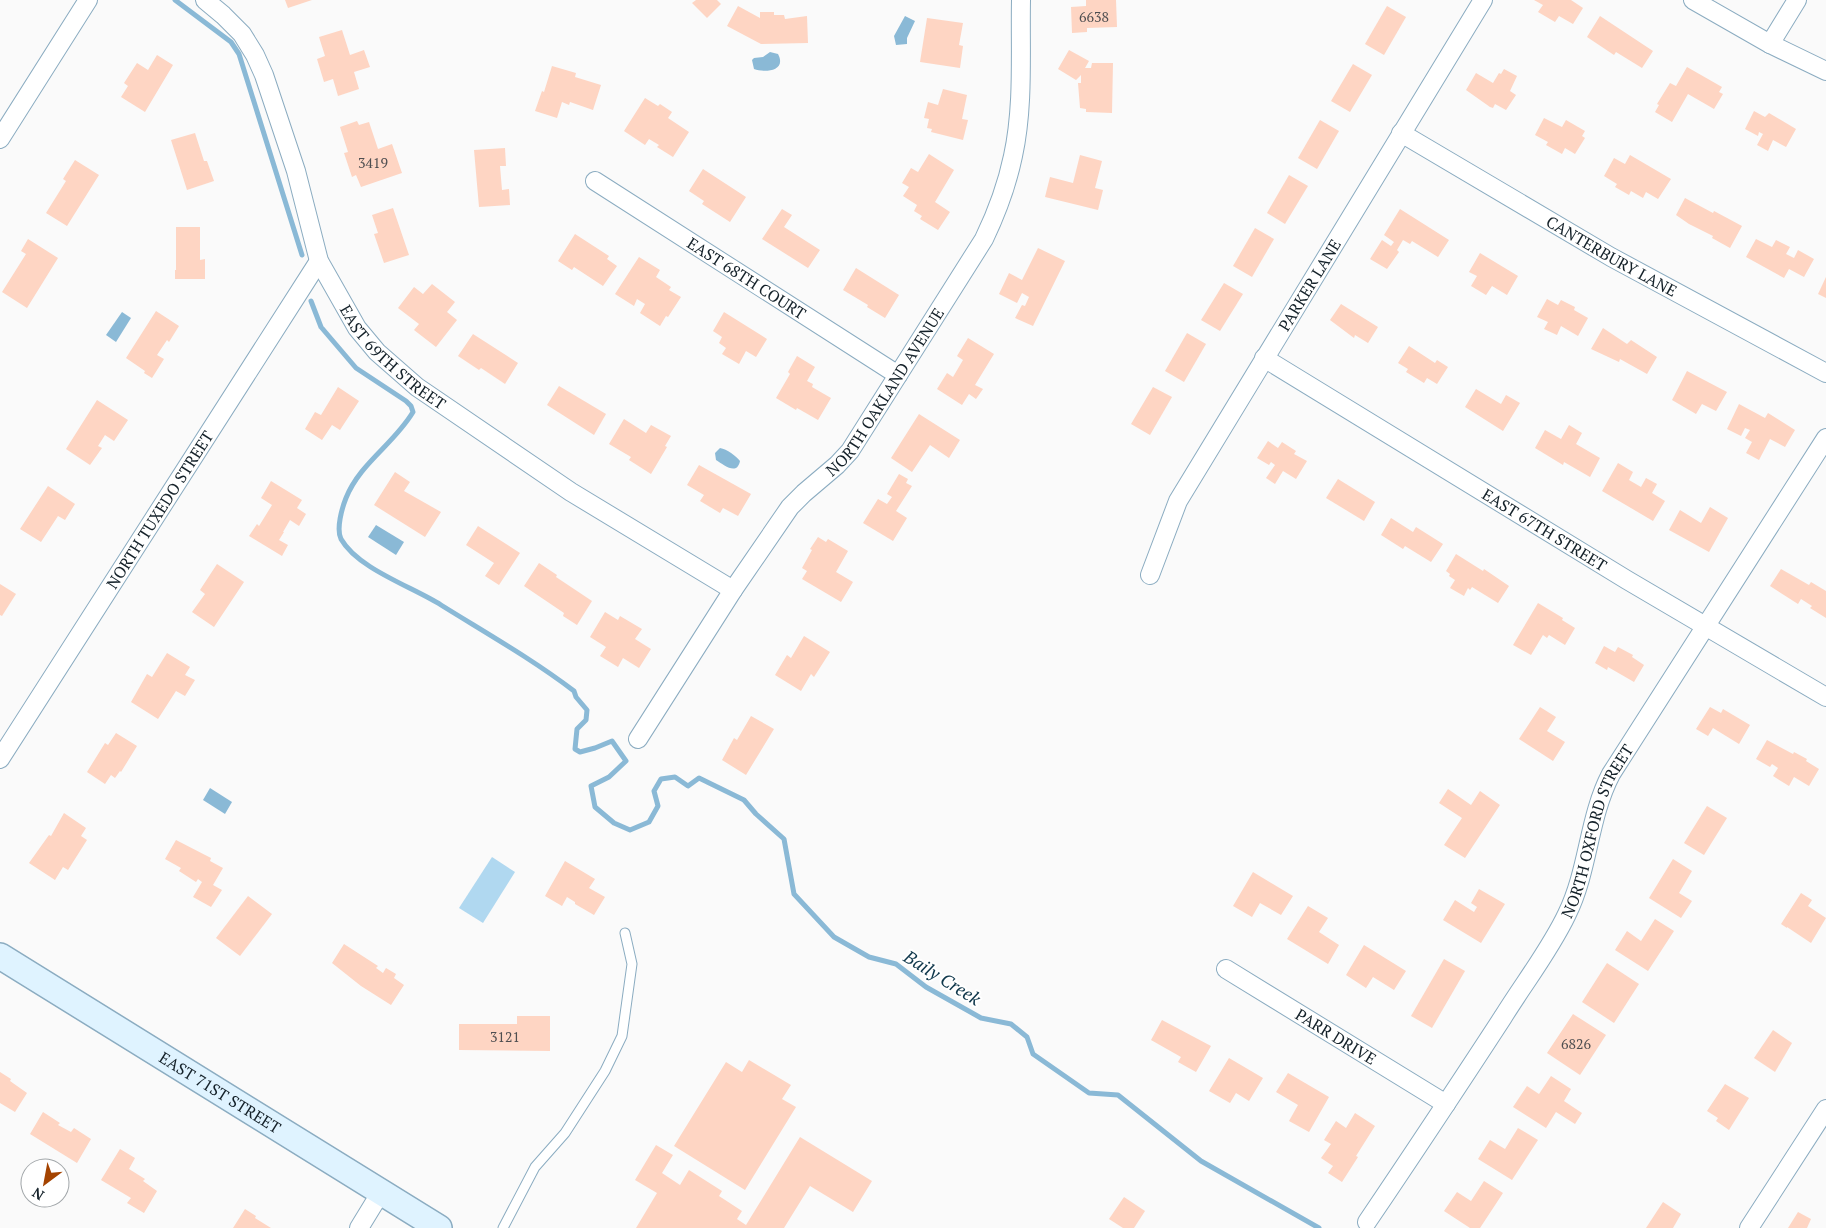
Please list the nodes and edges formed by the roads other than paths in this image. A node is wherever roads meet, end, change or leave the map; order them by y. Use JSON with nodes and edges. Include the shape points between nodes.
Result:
{"nodes":[{"id":1,"x":88,"y":0,"type":"edge"},
{"id":2,"x":205,"y":0,"type":"edge"},
{"id":3,"x":1021,"y":0,"type":"edge"},
{"id":4,"x":1483,"y":0,"type":"edge"},
{"id":5,"x":1693,"y":0,"type":"edge"},
{"id":6,"x":1797,"y":0,"type":"edge"},
{"id":7,"x":1770,"y":44,"type":"junction"},
{"id":8,"x":1826,"y":71,"type":"edge"},
{"id":9,"x":1401,"y":133,"type":"junction"},
{"id":10,"x":0,"y":139,"type":"edge"},
{"id":11,"x":595,"y":181,"type":"dead end"},
{"id":12,"x":319,"y":261,"type":"junction"},
{"id":13,"x":1264,"y":358,"type":"junction"},
{"id":14,"x":1826,"y":373,"type":"edge"},
{"id":15,"x":898,"y":375,"type":"junction"},
{"id":16,"x":1826,"y":438,"type":"edge"},
{"id":17,"x":1150,"y":575,"type":"dead end"},
{"id":18,"x":734,"y":590,"type":"junction"},
{"id":19,"x":1706,"y":625,"type":"junction"},
{"id":20,"x":1826,"y":697,"type":"edge"},
{"id":21,"x":638,"y":739,"type":"dead end"},
{"id":22,"x":0,"y":759,"type":"edge"},
{"id":23,"x":625,"y":933,"type":"dead end"},
{"id":24,"x":0,"y":956,"type":"edge"},
{"id":25,"x":1226,"y":969,"type":"dead end"},
{"id":26,"x":1446,"y":1104,"type":"junction"},
{"id":27,"x":1826,"y":1110,"type":"edge"},
{"id":28,"x":381,"y":1192,"type":"junction"},
{"id":29,"x":1367,"y":1222,"type":"dead end"},
{"id":30,"x":359,"y":1228,"type":"edge"},
{"id":31,"x":439,"y":1228,"type":"edge"},
{"id":32,"x":503,"y":1228,"type":"edge"},
{"id":33,"x":1749,"y":1228,"type":"edge"}],
"edges":[{"from":1,"to":10,"type":"street"},
{"from":2,"to":12,"type":"street","name":"EAST 69TH STREET","via":[[242,34],[264,75],[296,171]]},
{"from":3,"to":15,"type":"street","name":"NORTH OAKLAND AVENUE","via":[[1018,118],[1007,180],[980,246]]},
{"from":4,"to":9,"type":"street","name":"PARKER LANE"},
{"from":5,"to":7,"type":"street"},
{"from":6,"to":7,"type":"street"},
{"from":7,"to":8,"type":"street"},
{"from":9,"to":13,"type":"street","name":"PARKER LANE"},
{"from":9,"to":14,"type":"street","name":"CANTERBURY LANE","via":[[1611,257]]},
{"from":11,"to":15,"type":"street","name":"EAST 68TH COURT"},
{"from":12,"to":18,"type":"street","name":"EAST 69TH STREET","via":[[357,328],[377,352],[417,387],[571,492]]},
{"from":12,"to":22,"type":"street","name":"NORTH TUXEDO STREET"},
{"from":13,"to":17,"type":"street","name":"PARKER LANE","via":[[1178,501]]},
{"from":13,"to":19,"type":"street","name":"EAST 67TH STREET"},
{"from":15,"to":18,"type":"street","name":"NORTH OAKLAND AVENUE","via":[[850,451],[797,499]]},
{"from":16,"to":19,"type":"street","name":"NORTH OXFORD STREET"},
{"from":18,"to":21,"type":"street","name":"NORTH OAKLAND AVENUE"},
{"from":19,"to":20,"type":"street","name":"EAST 67TH STREET"},
{"from":19,"to":26,"type":"street","name":"NORTH OXFORD STREET","via":[[1608,781],[1596,811],[1577,892],[1566,916]]},
{"from":23,"to":32,"type":"lane","via":[[632,964],[622,1036],[605,1070],[565,1133],[535,1167]]},
{"from":24,"to":28,"type":"main road","name":"EAST 71ST STREET"},
{"from":25,"to":26,"type":"street","name":"PARR DRIVE"},
{"from":26,"to":29,"type":"street","name":"NORTH OXFORD STREET"},
{"from":27,"to":33,"type":"street"},
{"from":28,"to":30,"type":"street"},
{"from":28,"to":31,"type":"main road","name":"EAST 71ST STREET"}]}
